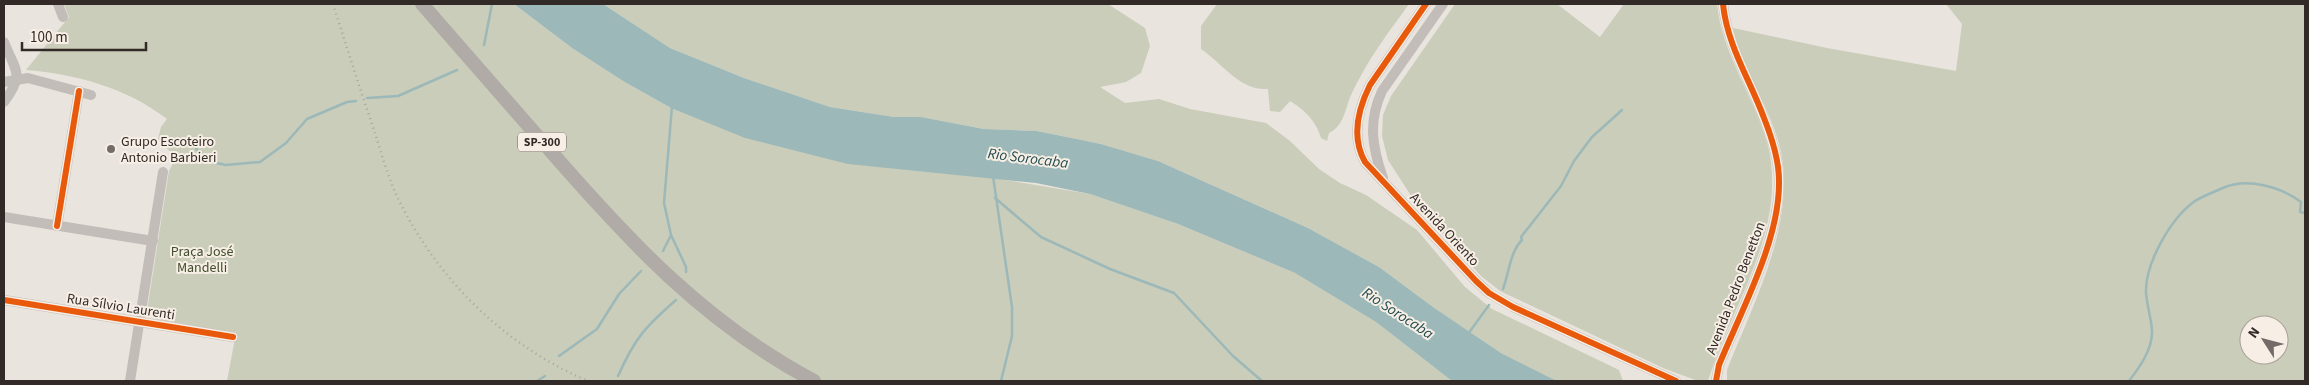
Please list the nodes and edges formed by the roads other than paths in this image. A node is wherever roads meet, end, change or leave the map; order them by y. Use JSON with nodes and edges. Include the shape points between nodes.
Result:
{"nodes":[{"id":1,"x":58,"y":4,"type":"edge"},
{"id":2,"x":422,"y":4,"type":"edge"},
{"id":3,"x":1426,"y":4,"type":"edge"},
{"id":4,"x":1443,"y":4,"type":"edge"},
{"id":5,"x":1723,"y":4,"type":"edge"},
{"id":6,"x":63,"y":17,"type":"dead end"},
{"id":7,"x":4,"y":42,"type":"edge"},
{"id":8,"x":18,"y":78,"type":"junction"},
{"id":9,"x":4,"y":82,"type":"edge"},
{"id":10,"x":79,"y":91,"type":"junction"},
{"id":11,"x":91,"y":95,"type":"dead end"},
{"id":12,"x":4,"y":102,"type":"edge"},
{"id":13,"x":164,"y":172,"type":"dead end"},
{"id":14,"x":1384,"y":182,"type":"junction"},
{"id":15,"x":4,"y":217,"type":"edge"},
{"id":16,"x":56,"y":226,"type":"junction"},
{"id":17,"x":153,"y":241,"type":"junction"},
{"id":18,"x":4,"y":300,"type":"edge"},
{"id":19,"x":139,"y":322,"type":"junction"},
{"id":20,"x":234,"y":337,"type":"dead end"},
{"id":21,"x":130,"y":381,"type":"edge"},
{"id":22,"x":814,"y":381,"type":"edge"},
{"id":23,"x":1676,"y":381,"type":"edge"},
{"id":24,"x":1716,"y":381,"type":"edge"}],
"edges":[{"from":1,"to":6,"type":"street"},
{"from":2,"to":22,"type":"main road","number":"SP-300","via":[[601,209],[650,260],[724,324]]},
{"from":3,"to":14,"type":"street","name":"Avenida Oriento","via":[[1370,86],[1359,112],[1360,154]]},
{"from":4,"to":14,"type":"street","name":"Avenida Oriento","via":[[1376,103],[1372,136]]},
{"from":5,"to":24,"type":"street","name":"Avenida Pedro Benetton","via":[[1729,34],[1773,142],[1780,180],[1771,237],[1719,365]]},
{"from":7,"to":8,"type":"street"},
{"from":8,"to":9,"type":"street"},
{"from":8,"to":10,"type":"street"},
{"from":8,"to":12,"type":"street"},
{"from":10,"to":11,"type":"street"},
{"from":10,"to":16,"type":"street"},
{"from":13,"to":17,"type":"street"},
{"from":14,"to":23,"type":"street","name":"Avenida Oriento","via":[[1476,281],[1496,297]]},
{"from":15,"to":16,"type":"street"},
{"from":16,"to":17,"type":"street"},
{"from":17,"to":19,"type":"street"},
{"from":18,"to":19,"type":"street","name":"Rua Sílvio Laurenti"},
{"from":19,"to":20,"type":"street","name":"Rua Sílvio Laurenti"},
{"from":19,"to":21,"type":"street"}]}
